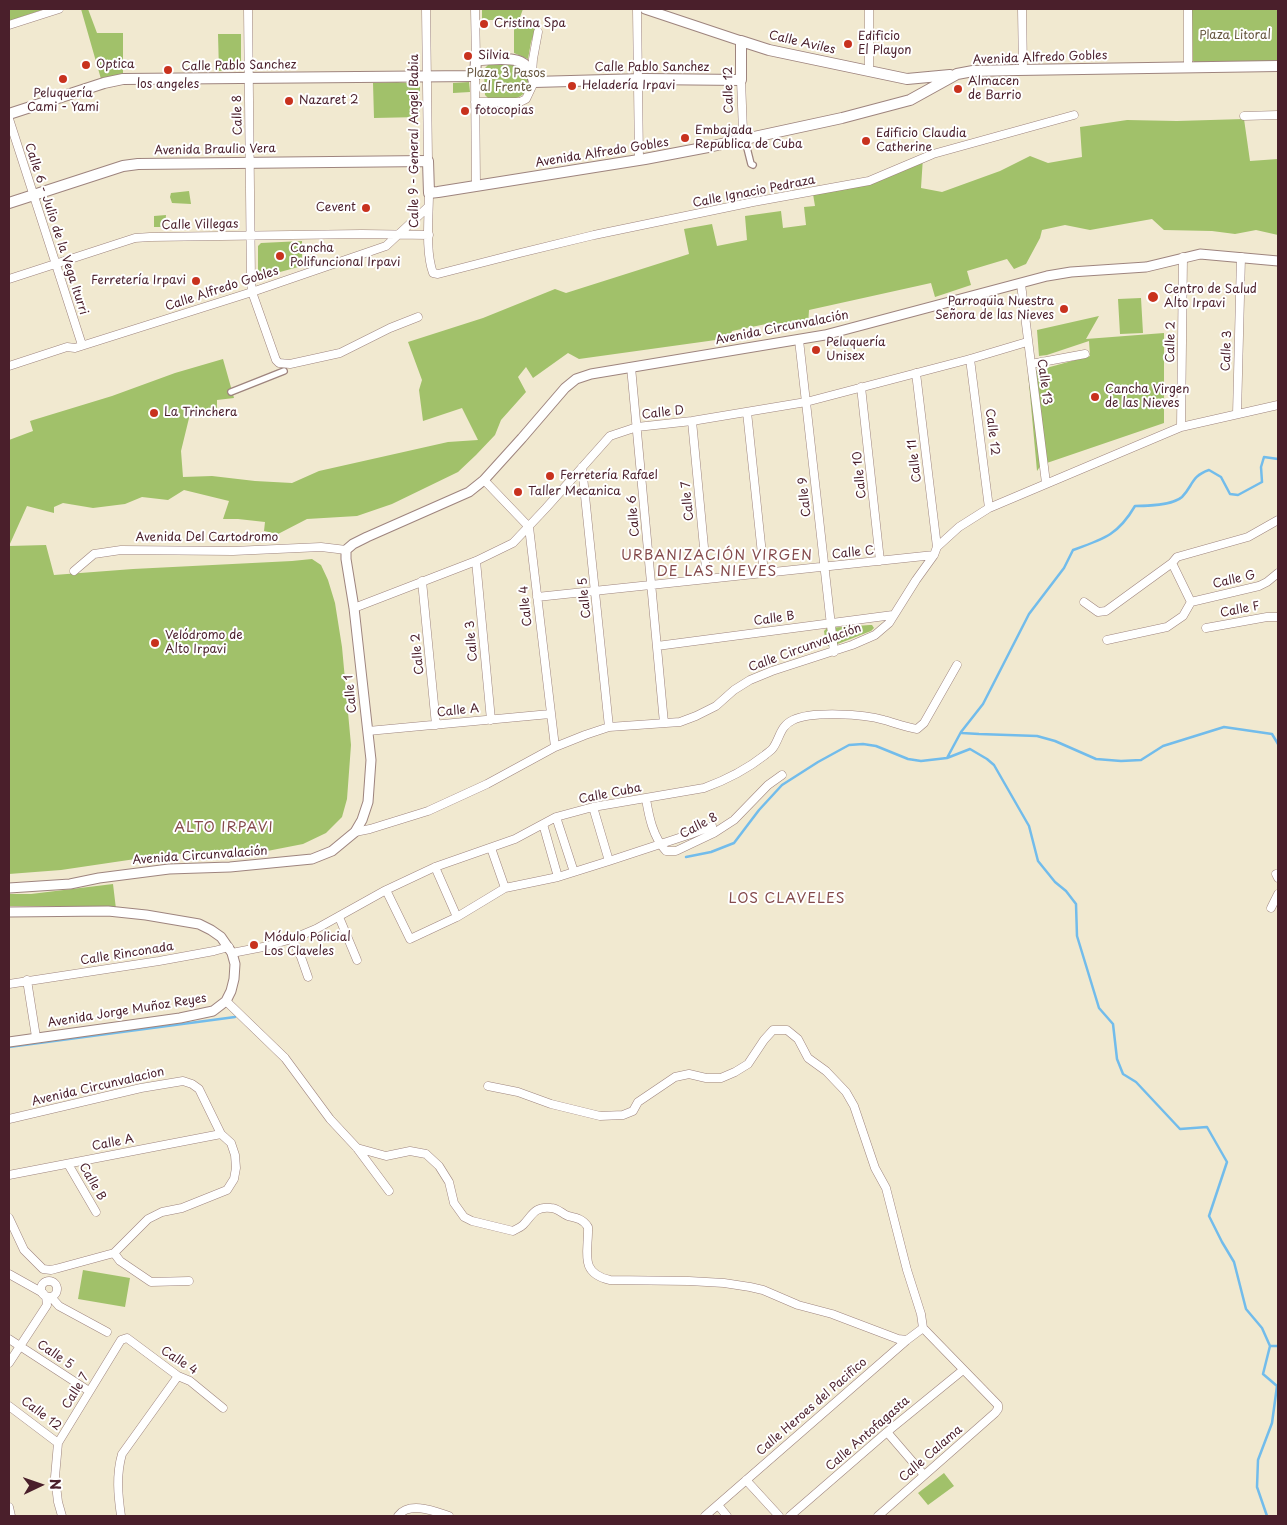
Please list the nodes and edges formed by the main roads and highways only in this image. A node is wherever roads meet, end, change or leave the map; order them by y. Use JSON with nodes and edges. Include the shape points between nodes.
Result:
{"nodes":[{"id":1,"x":741,"y":41,"type":"joint"},
{"id":2,"x":1278,"y":66,"type":"edge"},
{"id":3,"x":957,"y":74,"type":"junction"},
{"id":4,"x":907,"y":79,"type":"junction"},
{"id":5,"x":741,"y":80,"type":"joint"},
{"id":6,"x":910,"y":100,"type":"junction"},
{"id":7,"x":9,"y":114,"type":"edge"},
{"id":8,"x":428,"y":161,"type":"joint"},
{"id":9,"x":429,"y":193,"type":"joint"},
{"id":10,"x":9,"y":203,"type":"edge"}],
"edges":[{"from":1,"to":4,"type":"main road","name":"Calle Aviles","via":[[769,50]]},
{"from":1,"to":5,"type":"main road","name":"Calle 12"},
{"from":2,"to":3,"type":"main road","name":"Avenida Alfredo Gobles"},
{"from":3,"to":4,"type":"main road","name":"Calle Aviles"},
{"from":3,"to":6,"type":"main road","name":"Avenida Alfredo Gobles"},
{"from":4,"to":6,"type":"main road","via":[[914,88]]},
{"from":5,"to":7,"type":"main road","name":"Calle Pablo Sanchez","via":[[533,78],[525,63],[518,60],[476,60],[475,76],[114,80]]},
{"from":6,"to":9,"type":"main road","name":"Avenida Alfredo Gobles","via":[[745,141]]},
{"from":8,"to":9,"type":"main road","name":"Calle 9 - General Angel Babia"},
{"from":8,"to":10,"type":"main road","name":"Avenida Braulio Vera","via":[[130,165]]}]}
